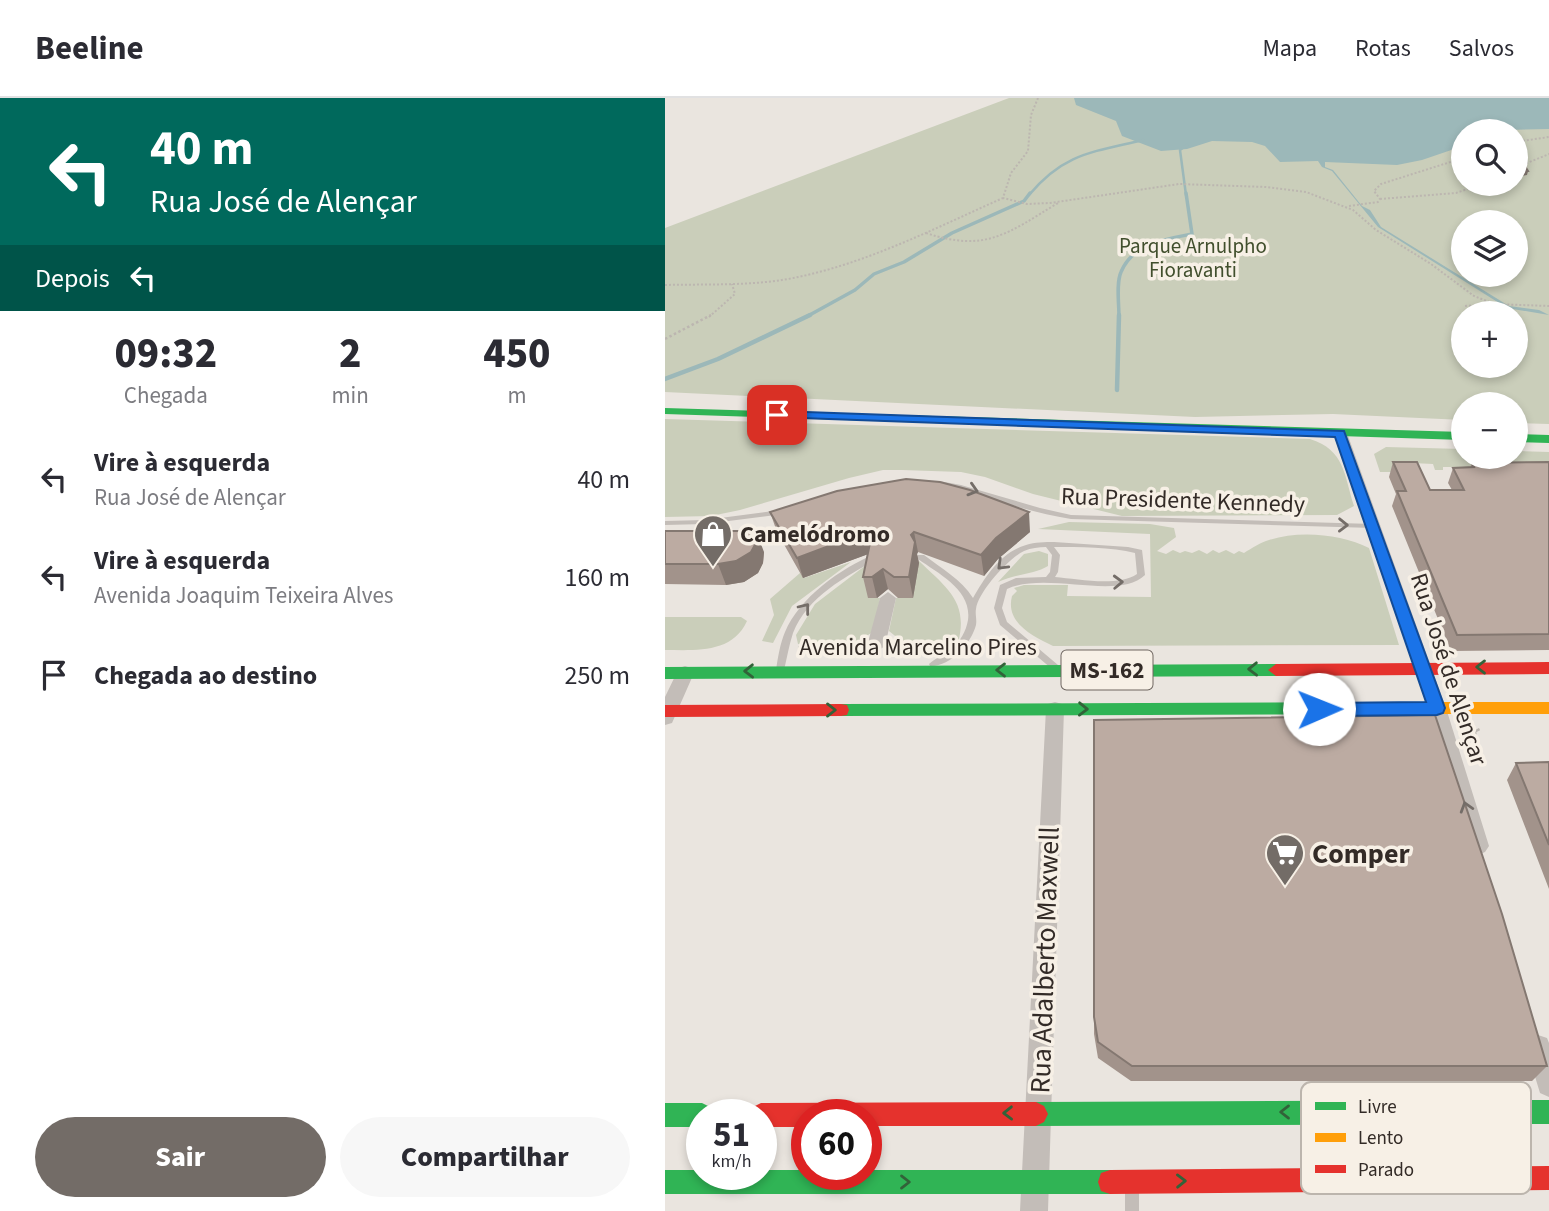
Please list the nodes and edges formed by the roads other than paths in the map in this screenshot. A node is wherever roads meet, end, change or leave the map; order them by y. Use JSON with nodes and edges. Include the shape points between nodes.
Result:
{"nodes":[{"id":1,"x":665,"y":411,"type":"edge"},
{"id":2,"x":1340,"y":433,"type":"junction"},
{"id":3,"x":1451,"y":436,"type":"edge"},
{"id":4,"x":1528,"y":438,"type":"edge"},
{"id":5,"x":1549,"y":439,"type":"edge"},
{"id":6,"x":932,"y":483,"type":"edge"},
{"id":7,"x":791,"y":510,"type":"edge"},
{"id":8,"x":665,"y":523,"type":"edge"},
{"id":9,"x":1373,"y":526,"type":"junction"},
{"id":10,"x":1049,"y":546,"type":"junction"},
{"id":11,"x":875,"y":557,"type":"edge"},
{"id":12,"x":921,"y":557,"type":"dead end"},
{"id":13,"x":1049,"y":579,"type":"junction"},
{"id":14,"x":982,"y":586,"type":"junction"},
{"id":15,"x":1003,"y":587,"type":"junction"},
{"id":16,"x":888,"y":598,"type":"dead end"},
{"id":17,"x":972,"y":608,"type":"junction"},
{"id":18,"x":876,"y":646,"type":"dead end"},
{"id":19,"x":1422,"y":667,"type":"junction"},
{"id":20,"x":1549,"y":668,"type":"edge"},
{"id":21,"x":779,"y":670,"type":"junction"},
{"id":22,"x":916,"y":670,"type":"junction"},
{"id":23,"x":665,"y":673,"type":"edge"},
{"id":24,"x":685,"y":673,"type":"junction"},
{"id":25,"x":1057,"y":689,"type":"junction"},
{"id":26,"x":1437,"y":708,"type":"junction"},
{"id":27,"x":1549,"y":708,"type":"edge"},
{"id":28,"x":666,"y":714,"type":"edge"},
{"id":29,"x":1483,"y":863,"type":"edge"},
{"id":30,"x":1534,"y":1032,"type":"edge"},
{"id":31,"x":1549,"y":1084,"type":"edge"},
{"id":32,"x":1301,"y":1112,"type":"edge"},
{"id":33,"x":1531,"y":1112,"type":"edge"},
{"id":34,"x":1549,"y":1112,"type":"edge"},
{"id":35,"x":1038,"y":1113,"type":"junction"},
{"id":36,"x":665,"y":1115,"type":"edge"},
{"id":37,"x":686,"y":1115,"type":"edge"},
{"id":38,"x":777,"y":1115,"type":"edge"},
{"id":39,"x":1531,"y":1178,"type":"edge"},
{"id":40,"x":1549,"y":1178,"type":"edge"},
{"id":41,"x":1301,"y":1180,"type":"edge"},
{"id":42,"x":1132,"y":1181,"type":"junction"},
{"id":43,"x":665,"y":1182,"type":"edge"},
{"id":44,"x":1037,"y":1182,"type":"junction"},
{"id":45,"x":1034,"y":1211,"type":"edge"},
{"id":46,"x":1132,"y":1211,"type":"edge"}],
"edges":[{"from":1,"to":2,"type":"main road"},
{"from":2,"to":3,"type":"main road"},
{"from":2,"to":9,"type":"street","name":"Rua José de Alençar"},
{"from":4,"to":5,"type":"main road"},
{"from":6,"to":9,"type":"lane","name":"Rua Presidente Kennedy","one_way":true,"via":[[1070,517]]},
{"from":7,"to":8,"type":"lane"},
{"from":9,"to":19,"type":"street","name":"Rua José de Alençar"},
{"from":10,"to":13,"type":"lane","via":[[1056,555]]},
{"from":13,"to":10,"type":"lane","one_way":true,"via":[[1134,581],[1141,575],[1142,556],[1128,549]]},
{"from":10,"to":14,"type":"lane","one_way":true,"via":[[1019,550]]},
{"from":21,"to":11,"type":"lane","one_way":true,"via":[[791,628],[807,604],[830,583]]},
{"from":12,"to":17,"type":"lane","via":[[965,592]]},
{"from":13,"to":15,"type":"lane","via":[[1018,580]]},
{"from":14,"to":15,"type":"lane"},
{"from":14,"to":17,"type":"lane"},
{"from":15,"to":25,"type":"lane","via":[[998,608],[1003,623],[1037,654]]},
{"from":16,"to":18,"type":"street"},
{"from":17,"to":22,"type":"lane","via":[[971,632],[959,648],[944,661]]},
{"from":20,"to":19,"type":"main road","name":"Avenida Marcelino Pires","number":"MS-162","one_way":true},
{"from":19,"to":25,"type":"main road","name":"Avenida Marcelino Pires","number":"MS-162","one_way":true},
{"from":19,"to":26,"type":"street","name":"Rua José de Alençar"},
{"from":21,"to":22,"type":"main road","name":"Avenida Marcelino Pires","number":"MS-162"},
{"from":21,"to":24,"type":"main road","name":"Avenida Marcelino Pires","number":"MS-162","one_way":true},
{"from":25,"to":22,"type":"main road","name":"Avenida Marcelino Pires","number":"MS-162","one_way":true},
{"from":23,"to":24,"type":"main road","name":"Avenida Marcelino Pires","number":"MS-162"},
{"from":24,"to":28,"type":"street"},
{"from":25,"to":26,"type":"main road","name":"Avenida Marcelino Pires","number":"MS-162","one_way":true},
{"from":28,"to":25,"type":"main road","name":"Avenida Marcelino Pires","number":"MS-162","one_way":true},
{"from":25,"to":35,"type":"street","name":"Rua Adalberto Maxwell"},
{"from":26,"to":27,"type":"main road","name":"Avenida Marcelino Pires","number":"MS-162"},
{"from":29,"to":26,"type":"street","name":"Rua José de Alençar","one_way":true},
{"from":30,"to":31,"type":"street"},
{"from":32,"to":35,"type":"main road","one_way":true},
{"from":34,"to":33,"type":"main road","one_way":true},
{"from":35,"to":38,"type":"main road","one_way":true},
{"from":35,"to":44,"type":"street","name":"Rua Adalberto Maxwell"},
{"from":36,"to":37,"type":"main road"},
{"from":39,"to":40,"type":"main road","one_way":true},
{"from":42,"to":41,"type":"main road","one_way":true},
{"from":42,"to":44,"type":"main road"},
{"from":42,"to":46,"type":"lane"},
{"from":43,"to":44,"type":"main road","one_way":true},
{"from":44,"to":45,"type":"street","name":"Rua Adalberto Maxwell"}]}
